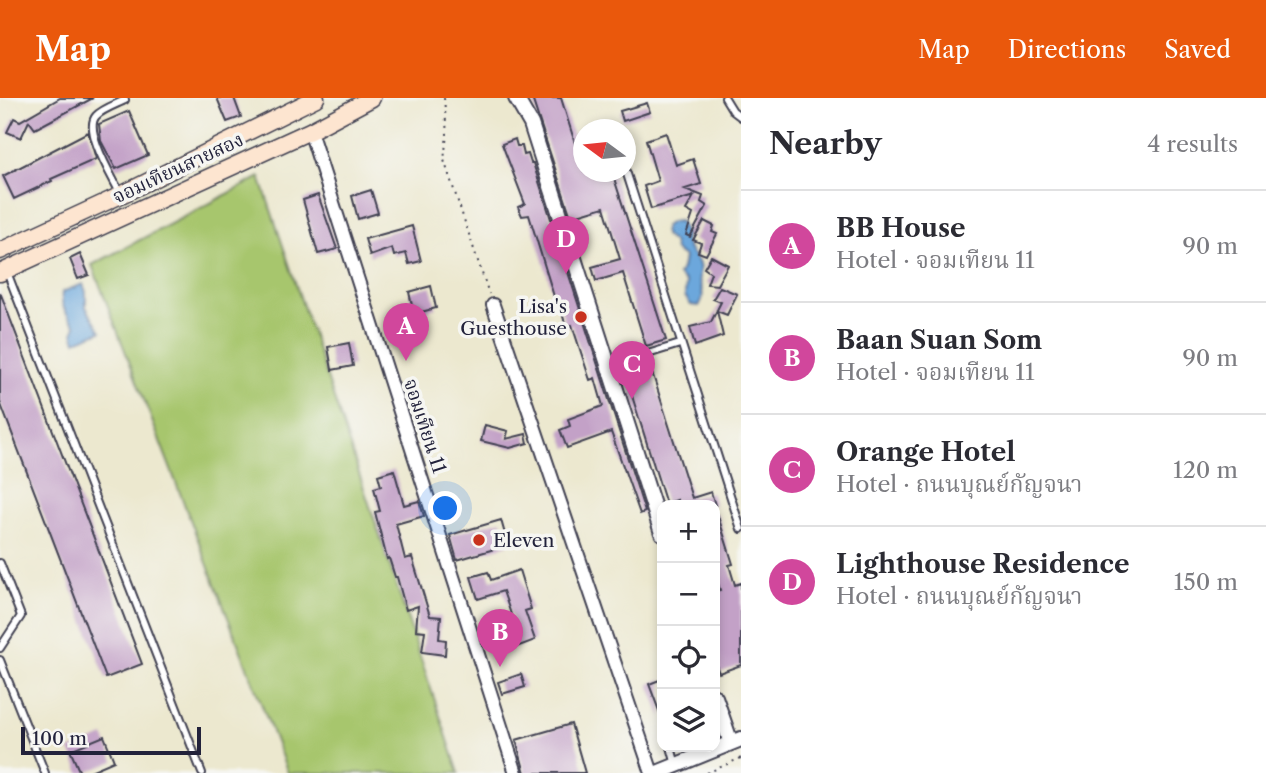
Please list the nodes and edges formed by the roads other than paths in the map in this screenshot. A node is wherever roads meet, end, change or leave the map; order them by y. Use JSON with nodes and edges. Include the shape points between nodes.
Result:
{"nodes":[{"id":1,"x":316,"y":98,"type":"edge"},
{"id":2,"x":372,"y":98,"type":"edge"},
{"id":3,"x":516,"y":98,"type":"edge"},
{"id":4,"x":725,"y":98,"type":"edge"},
{"id":5,"x":125,"y":100,"type":"edge"},
{"id":6,"x":352,"y":103,"type":"edge"},
{"id":7,"x":741,"y":117,"type":"edge"},
{"id":8,"x":310,"y":131,"type":"junction"},
{"id":9,"x":628,"y":182,"type":"edge"},
{"id":10,"x":121,"y":195,"type":"junction"},
{"id":11,"x":0,"y":251,"type":"edge"},
{"id":12,"x":3,"y":272,"type":"edge"},
{"id":13,"x":493,"y":305,"type":"road end"},
{"id":14,"x":680,"y":344,"type":"junction"},
{"id":15,"x":609,"y":366,"type":"junction"},
{"id":16,"x":657,"y":517,"type":"edge"},
{"id":17,"x":741,"y":529,"type":"edge"},
{"id":18,"x":0,"y":563,"type":"edge"},
{"id":19,"x":0,"y":648,"type":"edge"},
{"id":20,"x":0,"y":660,"type":"edge"},
{"id":21,"x":720,"y":711,"type":"edge"},
{"id":22,"x":736,"y":741,"type":"edge"},
{"id":23,"x":672,"y":752,"type":"edge"},
{"id":24,"x":676,"y":765,"type":"junction"},
{"id":25,"x":45,"y":773,"type":"edge"},
{"id":26,"x":202,"y":773,"type":"edge"},
{"id":27,"x":516,"y":773,"type":"edge"},
{"id":28,"x":652,"y":773,"type":"edge"},
{"id":29,"x":657,"y":773,"type":"edge"}],
"edges":[{"from":1,"to":10,"type":"main road","name":"จอมเทียนสายสอง"},
{"from":2,"to":6,"type":"main road","name":"จอมเทียนสายสอง"},
{"from":3,"to":15,"type":"street","via":[[531,124]]},
{"from":4,"to":7,"type":"lane"},
{"from":5,"to":10,"type":"lane","via":[[96,115],[92,123],[92,134]]},
{"from":6,"to":8,"type":"main road","name":"จอมเทียนสายสอง"},
{"from":8,"to":12,"type":"main road","name":"จอมเทียนสายสอง"},
{"from":8,"to":27,"type":"street","name":"จอมเทียน 11"},
{"from":9,"to":14,"type":"lane"},
{"from":10,"to":11,"type":"main road","name":"จอมเทียนสายสอง"},
{"from":12,"to":26,"type":"lane"},
{"from":13,"to":28,"type":"street"},
{"from":14,"to":15,"type":"lane"},
{"from":14,"to":17,"type":"lane"},
{"from":15,"to":16,"type":"street"},
{"from":18,"to":19,"type":"lane","via":[[21,616]]},
{"from":20,"to":25,"type":"lane"},
{"from":21,"to":22,"type":"street"},
{"from":22,"to":24,"type":"street"},
{"from":23,"to":24,"type":"lane"},
{"from":24,"to":29,"type":"street"}]}
